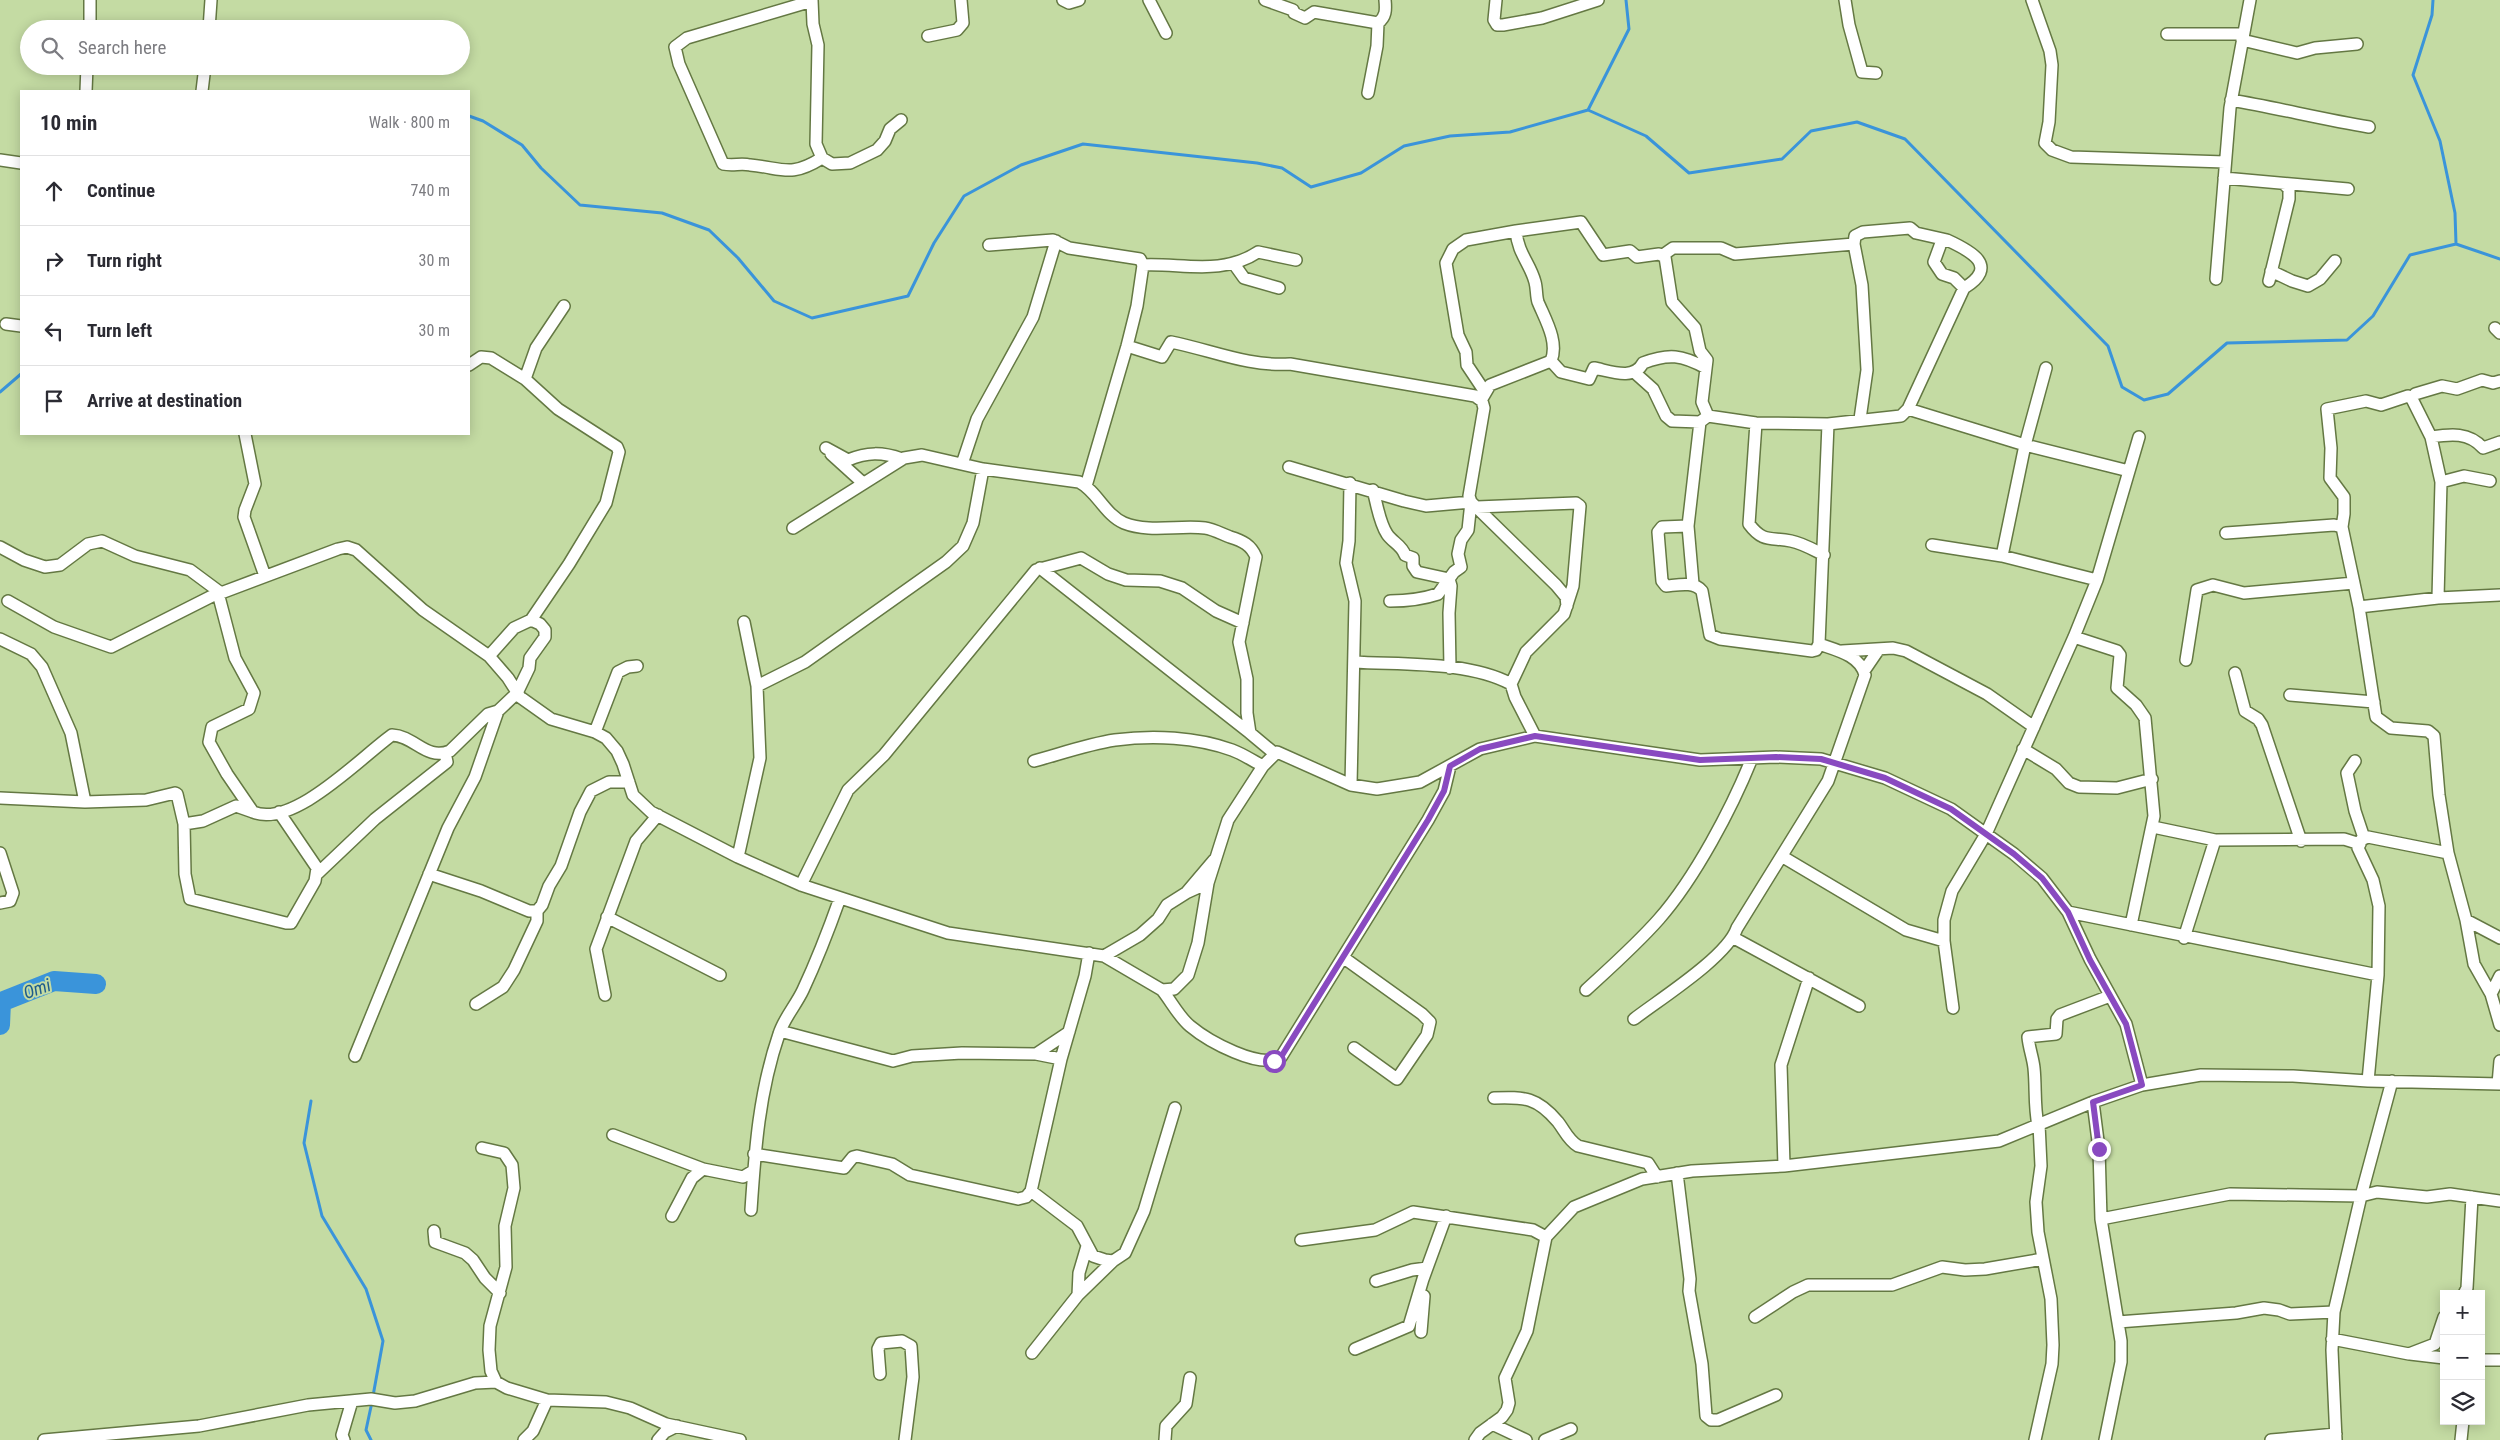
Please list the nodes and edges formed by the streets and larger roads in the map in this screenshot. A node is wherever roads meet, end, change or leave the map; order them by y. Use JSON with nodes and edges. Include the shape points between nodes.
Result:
{"nodes":[{"id":1,"x":90,"y":0,"type":"edge"},
{"id":2,"x":211,"y":0,"type":"edge"},
{"id":3,"x":812,"y":0,"type":"edge"},
{"id":4,"x":961,"y":0,"type":"edge"},
{"id":5,"x":1063,"y":0,"type":"edge"},
{"id":6,"x":1079,"y":0,"type":"edge"},
{"id":7,"x":1149,"y":0,"type":"edge"},
{"id":8,"x":1265,"y":0,"type":"edge"},
{"id":9,"x":1385,"y":0,"type":"edge"},
{"id":10,"x":1496,"y":0,"type":"edge"},
{"id":11,"x":1598,"y":0,"type":"edge"},
{"id":12,"x":1845,"y":0,"type":"edge"},
{"id":13,"x":2032,"y":0,"type":"edge"},
{"id":14,"x":2250,"y":0,"type":"edge"},
{"id":15,"x":90,"y":20,"type":"edge"},
{"id":16,"x":210,"y":20,"type":"edge"},
{"id":17,"x":1378,"y":24,"type":"junction"},
{"id":18,"x":1166,"y":33,"type":"dead end"},
{"id":19,"x":2166,"y":34,"type":"dead end"},
{"id":20,"x":928,"y":36,"type":"dead end"},
{"id":21,"x":2243,"y":37,"type":"junction"},
{"id":22,"x":2357,"y":44,"type":"dead end"},
{"id":23,"x":1876,"y":73,"type":"dead end"},
{"id":24,"x":87,"y":75,"type":"edge"},
{"id":25,"x":204,"y":75,"type":"edge"},
{"id":26,"x":86,"y":90,"type":"edge"},
{"id":27,"x":202,"y":90,"type":"edge"},
{"id":28,"x":1368,"y":93,"type":"dead end"},
{"id":29,"x":2231,"y":100,"type":"junction"},
{"id":30,"x":901,"y":120,"type":"dead end"},
{"id":31,"x":2368,"y":126,"type":"dead end"},
{"id":32,"x":822,"y":158,"type":"junction"},
{"id":33,"x":0,"y":160,"type":"edge"},
{"id":34,"x":20,"y":162,"type":"edge"},
{"id":35,"x":2225,"y":162,"type":"junction"},
{"id":36,"x":2224,"y":178,"type":"junction"},
{"id":37,"x":2285,"y":185,"type":"junction"},
{"id":38,"x":2348,"y":188,"type":"dead end"},
{"id":39,"x":1516,"y":232,"type":"junction"},
{"id":40,"x":1947,"y":240,"type":"junction"},
{"id":41,"x":1056,"y":241,"type":"junction"},
{"id":42,"x":1854,"y":244,"type":"junction"},
{"id":43,"x":988,"y":245,"type":"dead end"},
{"id":44,"x":1663,"y":255,"type":"junction"},
{"id":45,"x":1296,"y":260,"type":"dead end"},
{"id":46,"x":2335,"y":261,"type":"dead end"},
{"id":47,"x":1234,"y":264,"type":"junction"},
{"id":48,"x":1142,"y":265,"type":"junction"},
{"id":49,"x":2216,"y":279,"type":"dead end"},
{"id":50,"x":1279,"y":288,"type":"dead end"},
{"id":51,"x":1964,"y":288,"type":"junction"},
{"id":52,"x":564,"y":306,"type":"dead end"},
{"id":53,"x":6,"y":324,"type":"dead end"},
{"id":54,"x":20,"y":326,"type":"edge"},
{"id":55,"x":1127,"y":346,"type":"junction"},
{"id":56,"x":1551,"y":361,"type":"junction"},
{"id":57,"x":470,"y":364,"type":"edge"},
{"id":58,"x":1706,"y":368,"type":"junction"},
{"id":59,"x":2046,"y":368,"type":"dead end"},
{"id":60,"x":1634,"y":372,"type":"junction"},
{"id":61,"x":524,"y":379,"type":"junction"},
{"id":62,"x":2500,"y":381,"type":"edge"},
{"id":63,"x":1483,"y":397,"type":"junction"},
{"id":64,"x":2412,"y":398,"type":"junction"},
{"id":65,"x":1908,"y":409,"type":"junction"},
{"id":66,"x":1704,"y":419,"type":"junction"},
{"id":67,"x":1860,"y":419,"type":"junction"},
{"id":68,"x":1756,"y":423,"type":"junction"},
{"id":69,"x":1828,"y":424,"type":"junction"},
{"id":70,"x":245,"y":435,"type":"edge"},
{"id":71,"x":2139,"y":437,"type":"dead end"},
{"id":72,"x":2431,"y":437,"type":"junction"},
{"id":73,"x":2500,"y":442,"type":"edge"},
{"id":74,"x":2024,"y":445,"type":"junction"},
{"id":75,"x":902,"y":459,"type":"junction"},
{"id":76,"x":962,"y":464,"type":"junction"},
{"id":77,"x":1289,"y":467,"type":"dead end"},
{"id":78,"x":984,"y":469,"type":"junction"},
{"id":79,"x":2129,"y":471,"type":"junction"},
{"id":80,"x":2490,"y":480,"type":"dead end"},
{"id":81,"x":2441,"y":482,"type":"junction"},
{"id":82,"x":863,"y":483,"type":"junction"},
{"id":83,"x":1350,"y":484,"type":"junction"},
{"id":84,"x":1086,"y":486,"type":"junction"},
{"id":85,"x":1372,"y":490,"type":"junction"},
{"id":86,"x":1474,"y":505,"type":"junction"},
{"id":87,"x":1688,"y":526,"type":"junction"},
{"id":88,"x":2342,"y":527,"type":"junction"},
{"id":89,"x":793,"y":528,"type":"dead end"},
{"id":90,"x":2226,"y":533,"type":"dead end"},
{"id":91,"x":1932,"y":545,"type":"dead end"},
{"id":92,"x":0,"y":547,"type":"edge"},
{"id":93,"x":1824,"y":555,"type":"junction"},
{"id":94,"x":2002,"y":556,"type":"junction"},
{"id":95,"x":1040,"y":568,"type":"junction"},
{"id":96,"x":265,"y":576,"type":"junction"},
{"id":97,"x":1449,"y":579,"type":"junction"},
{"id":98,"x":2097,"y":580,"type":"junction"},
{"id":99,"x":2354,"y":583,"type":"junction"},
{"id":100,"x":1693,"y":584,"type":"junction"},
{"id":101,"x":218,"y":593,"type":"junction"},
{"id":102,"x":2500,"y":595,"type":"edge"},
{"id":103,"x":2438,"y":598,"type":"junction"},
{"id":104,"x":8,"y":600,"type":"dead end"},
{"id":105,"x":1390,"y":601,"type":"dead end"},
{"id":106,"x":1567,"y":606,"type":"junction"},
{"id":107,"x":2359,"y":607,"type":"junction"},
{"id":108,"x":531,"y":620,"type":"junction"},
{"id":109,"x":744,"y":622,"type":"dead end"},
{"id":110,"x":1243,"y":623,"type":"junction"},
{"id":111,"x":2074,"y":637,"type":"junction"},
{"id":112,"x":0,"y":639,"type":"edge"},
{"id":113,"x":1819,"y":644,"type":"junction"},
{"id":114,"x":1880,"y":649,"type":"junction"},
{"id":115,"x":1838,"y":651,"type":"junction"},
{"id":116,"x":489,"y":656,"type":"junction"},
{"id":117,"x":2186,"y":660,"type":"dead end"},
{"id":118,"x":1354,"y":662,"type":"junction"},
{"id":119,"x":637,"y":666,"type":"dead end"},
{"id":120,"x":1450,"y":668,"type":"junction"},
{"id":121,"x":1864,"y":671,"type":"junction"},
{"id":122,"x":2235,"y":673,"type":"dead end"},
{"id":123,"x":1511,"y":684,"type":"junction"},
{"id":124,"x":757,"y":686,"type":"junction"},
{"id":125,"x":517,"y":693,"type":"junction"},
{"id":126,"x":2290,"y":695,"type":"dead end"},
{"id":127,"x":2374,"y":702,"type":"junction"},
{"id":128,"x":498,"y":711,"type":"junction"},
{"id":129,"x":2034,"y":727,"type":"junction"},
{"id":130,"x":595,"y":732,"type":"junction"},
{"id":131,"x":1250,"y":733,"type":"junction"},
{"id":132,"x":1535,"y":736,"type":"junction"},
{"id":133,"x":2024,"y":749,"type":"junction"},
{"id":134,"x":445,"y":753,"type":"junction"},
{"id":135,"x":1274,"y":753,"type":"junction"},
{"id":136,"x":1752,"y":758,"type":"junction"},
{"id":137,"x":1034,"y":761,"type":"dead end"},
{"id":138,"x":2355,"y":761,"type":"dead end"},
{"id":139,"x":1836,"y":762,"type":"junction"},
{"id":140,"x":1263,"y":766,"type":"junction"},
{"id":141,"x":1450,"y":766,"type":"junction"},
{"id":142,"x":2152,"y":779,"type":"junction"},
{"id":143,"x":629,"y":782,"type":"junction"},
{"id":144,"x":1351,"y":785,"type":"junction"},
{"id":145,"x":0,"y":798,"type":"edge"},
{"id":146,"x":85,"y":802,"type":"junction"},
{"id":147,"x":253,"y":812,"type":"junction"},
{"id":148,"x":279,"y":812,"type":"junction"},
{"id":149,"x":658,"y":815,"type":"junction"},
{"id":150,"x":184,"y":824,"type":"junction"},
{"id":151,"x":2153,"y":827,"type":"junction"},
{"id":152,"x":1986,"y":834,"type":"junction"},
{"id":153,"x":2215,"y":840,"type":"junction"},
{"id":154,"x":2301,"y":841,"type":"junction"},
{"id":155,"x":2362,"y":841,"type":"junction"},
{"id":156,"x":0,"y":853,"type":"edge"},
{"id":157,"x":2448,"y":853,"type":"junction"},
{"id":158,"x":738,"y":857,"type":"junction"},
{"id":159,"x":1216,"y":857,"type":"junction"},
{"id":160,"x":1782,"y":857,"type":"junction"},
{"id":161,"x":429,"y":874,"type":"junction"},
{"id":162,"x":316,"y":875,"type":"junction"},
{"id":163,"x":1208,"y":883,"type":"junction"},
{"id":164,"x":801,"y":885,"type":"junction"},
{"id":165,"x":1186,"y":893,"type":"junction"},
{"id":166,"x":840,"y":898,"type":"junction"},
{"id":167,"x":0,"y":903,"type":"edge"},
{"id":168,"x":537,"y":911,"type":"junction"},
{"id":169,"x":2068,"y":912,"type":"junction"},
{"id":170,"x":607,"y":917,"type":"junction"},
{"id":171,"x":2466,"y":920,"type":"junction"},
{"id":172,"x":2131,"y":925,"type":"junction"},
{"id":173,"x":1734,"y":938,"type":"junction"},
{"id":174,"x":2184,"y":938,"type":"junction"},
{"id":175,"x":2500,"y":938,"type":"edge"},
{"id":176,"x":1944,"y":941,"type":"junction"},
{"id":177,"x":1089,"y":953,"type":"junction"},
{"id":178,"x":1104,"y":956,"type":"junction"},
{"id":179,"x":1344,"y":958,"type":"junction"},
{"id":180,"x":720,"y":975,"type":"dead end"},
{"id":181,"x":2378,"y":976,"type":"junction"},
{"id":182,"x":2500,"y":976,"type":"edge"},
{"id":183,"x":1809,"y":978,"type":"junction"},
{"id":184,"x":1162,"y":990,"type":"junction"},
{"id":185,"x":1586,"y":990,"type":"dead end"},
{"id":186,"x":2491,"y":994,"type":"junction"},
{"id":187,"x":604,"y":995,"type":"dead end"},
{"id":188,"x":2110,"y":996,"type":"junction"},
{"id":189,"x":476,"y":1004,"type":"dead end"},
{"id":190,"x":1859,"y":1006,"type":"dead end"},
{"id":191,"x":1953,"y":1008,"type":"dead end"},
{"id":192,"x":1634,"y":1019,"type":"dead end"},
{"id":193,"x":2500,"y":1025,"type":"edge"},
{"id":194,"x":780,"y":1031,"type":"junction"},
{"id":195,"x":1069,"y":1032,"type":"junction"},
{"id":196,"x":1354,"y":1048,"type":"dead end"},
{"id":197,"x":1036,"y":1054,"type":"junction"},
{"id":198,"x":355,"y":1056,"type":"dead end"},
{"id":199,"x":1061,"y":1060,"type":"junction"},
{"id":200,"x":2500,"y":1061,"type":"edge"},
{"id":201,"x":2368,"y":1081,"type":"junction"},
{"id":202,"x":2392,"y":1081,"type":"junction"},
{"id":203,"x":2499,"y":1084,"type":"edge"},
{"id":204,"x":2142,"y":1085,"type":"junction"},
{"id":205,"x":1494,"y":1098,"type":"dead end"},
{"id":206,"x":2093,"y":1102,"type":"junction"},
{"id":207,"x":1175,"y":1108,"type":"dead end"},
{"id":208,"x":2038,"y":1124,"type":"junction"},
{"id":209,"x":613,"y":1135,"type":"dead end"},
{"id":210,"x":482,"y":1148,"type":"dead end"},
{"id":211,"x":754,"y":1154,"type":"junction"},
{"id":212,"x":1784,"y":1166,"type":"junction"},
{"id":213,"x":703,"y":1169,"type":"junction"},
{"id":214,"x":753,"y":1171,"type":"junction"},
{"id":215,"x":1677,"y":1173,"type":"junction"},
{"id":216,"x":1657,"y":1177,"type":"junction"},
{"id":217,"x":1031,"y":1191,"type":"junction"},
{"id":218,"x":2361,"y":1196,"type":"junction"},
{"id":219,"x":2472,"y":1198,"type":"junction"},
{"id":220,"x":2500,"y":1201,"type":"edge"},
{"id":221,"x":751,"y":1210,"type":"dead end"},
{"id":222,"x":672,"y":1216,"type":"dead end"},
{"id":223,"x":1446,"y":1216,"type":"junction"},
{"id":224,"x":2101,"y":1219,"type":"junction"},
{"id":225,"x":434,"y":1231,"type":"dead end"},
{"id":226,"x":1546,"y":1237,"type":"junction"},
{"id":227,"x":1301,"y":1240,"type":"dead end"},
{"id":228,"x":1087,"y":1246,"type":"junction"},
{"id":229,"x":2043,"y":1259,"type":"junction"},
{"id":230,"x":1113,"y":1260,"type":"junction"},
{"id":231,"x":1425,"y":1274,"type":"junction"},
{"id":232,"x":1376,"y":1281,"type":"dead end"},
{"id":233,"x":2466,"y":1290,"type":"edge"},
{"id":234,"x":500,"y":1293,"type":"junction"},
{"id":235,"x":1078,"y":1295,"type":"junction"},
{"id":236,"x":2334,"y":1312,"type":"junction"},
{"id":237,"x":1755,"y":1317,"type":"dead end"},
{"id":238,"x":2118,"y":1322,"type":"junction"},
{"id":239,"x":2440,"y":1330,"type":"edge"},
{"id":240,"x":1421,"y":1332,"type":"dead end"},
{"id":241,"x":2332,"y":1339,"type":"junction"},
{"id":242,"x":1355,"y":1349,"type":"dead end"},
{"id":243,"x":1032,"y":1353,"type":"dead end"},
{"id":244,"x":2409,"y":1354,"type":"junction"},
{"id":245,"x":2440,"y":1358,"type":"edge"},
{"id":246,"x":2485,"y":1360,"type":"edge"},
{"id":247,"x":2500,"y":1360,"type":"edge"},
{"id":248,"x":880,"y":1374,"type":"dead end"},
{"id":249,"x":1190,"y":1378,"type":"dead end"},
{"id":250,"x":496,"y":1382,"type":"junction"},
{"id":251,"x":1776,"y":1395,"type":"dead end"},
{"id":252,"x":547,"y":1400,"type":"junction"},
{"id":253,"x":352,"y":1401,"type":"junction"},
{"id":254,"x":1492,"y":1424,"type":"junction"},
{"id":255,"x":2463,"y":1425,"type":"edge"},
{"id":256,"x":677,"y":1426,"type":"junction"},
{"id":257,"x":1571,"y":1429,"type":"dead end"},
{"id":258,"x":2336,"y":1437,"type":"edge"},
{"id":259,"x":44,"y":1440,"type":"edge"},
{"id":260,"x":344,"y":1440,"type":"edge"},
{"id":261,"x":524,"y":1440,"type":"edge"},
{"id":262,"x":658,"y":1440,"type":"edge"},
{"id":263,"x":740,"y":1440,"type":"edge"},
{"id":264,"x":905,"y":1440,"type":"edge"},
{"id":265,"x":1165,"y":1440,"type":"edge"},
{"id":266,"x":1475,"y":1440,"type":"edge"},
{"id":267,"x":1526,"y":1440,"type":"edge"},
{"id":268,"x":1545,"y":1440,"type":"edge"},
{"id":269,"x":2035,"y":1440,"type":"edge"},
{"id":270,"x":2105,"y":1440,"type":"edge"},
{"id":271,"x":2272,"y":1440,"type":"edge"},
{"id":272,"x":2461,"y":1440,"type":"edge"}],
"edges":[{"from":1,"to":15,"type":"street"},
{"from":2,"to":16,"type":"street"},
{"from":3,"to":32,"type":"street","via":[[818,45],[816,144]]},
{"from":3,"to":32,"type":"street","via":[[688,38],[675,47],[679,64],[723,164],[797,171]]},
{"from":4,"to":20,"type":"street","via":[[963,23],[957,30]]},
{"from":5,"to":6,"type":"street","via":[[1069,4]]},
{"from":7,"to":18,"type":"street"},
{"from":8,"to":17,"type":"street","via":[[1305,18],[1314,12]]},
{"from":9,"to":17,"type":"street","via":[[1386,10]]},
{"from":10,"to":11,"type":"street","via":[[1494,20],[1497,25],[1542,18]]},
{"from":12,"to":23,"type":"street","via":[[1862,72]]},
{"from":13,"to":35,"type":"street","via":[[2050,51],[2052,89],[2045,143],[2052,150],[2070,157]]},
{"from":14,"to":21,"type":"street"},
{"from":17,"to":28,"type":"street"},
{"from":19,"to":21,"type":"street"},
{"from":21,"to":22,"type":"street","via":[[2297,53]]},
{"from":21,"to":29,"type":"street"},
{"from":24,"to":26,"type":"street"},
{"from":25,"to":27,"type":"street"},
{"from":29,"to":31,"type":"street"},
{"from":29,"to":35,"type":"street"},
{"from":30,"to":32,"type":"street","via":[[890,129],[877,150],[850,163],[832,164]]},
{"from":33,"to":34,"type":"street"},
{"from":35,"to":36,"type":"street"},
{"from":36,"to":37,"type":"street"},
{"from":36,"to":49,"type":"street"},
{"from":37,"to":38,"type":"street"},
{"from":37,"to":46,"type":"street","via":[[2289,189],[2289,199],[2270,276],[2308,286],[2320,279]]},
{"from":39,"to":44,"type":"street","via":[[1581,222],[1603,255],[1630,251],[1637,257]]},
{"from":39,"to":56,"type":"street","via":[[1518,246],[1535,282],[1537,300],[1549,325]]},
{"from":39,"to":63,"type":"street","via":[[1466,240],[1453,249],[1446,263],[1458,335],[1466,352],[1467,365]]},
{"from":40,"to":42,"type":"street","via":[[1916,233],[1910,228],[1863,232],[1856,236]]},
{"from":40,"to":51,"type":"street","via":[[1941,243],[1934,262],[1942,274],[1954,278]]},
{"from":40,"to":51,"type":"street","via":[[1970,250],[1978,259],[1980,272],[1974,282]]},
{"from":41,"to":43,"type":"street"},
{"from":41,"to":48,"type":"street","via":[[1069,248],[1140,259]]},
{"from":41,"to":76,"type":"street","via":[[1033,317],[977,419]]},
{"from":42,"to":44,"type":"street","via":[[1735,254],[1720,248],[1673,248]]},
{"from":42,"to":67,"type":"street","via":[[1862,285],[1867,370]]},
{"from":44,"to":58,"type":"street","via":[[1672,302],[1697,332],[1700,351],[1707,360]]},
{"from":45,"to":47,"type":"street","via":[[1258,252]]},
{"from":47,"to":48,"type":"street","via":[[1199,268]]},
{"from":47,"to":50,"type":"street","via":[[1244,278]]},
{"from":48,"to":55,"type":"street","via":[[1137,306]]},
{"from":51,"to":65,"type":"street"},
{"from":52,"to":61,"type":"street","via":[[536,348]]},
{"from":53,"to":54,"type":"street"},
{"from":55,"to":63,"type":"street","via":[[1162,357],[1171,342],[1222,357],[1300,366]]},
{"from":55,"to":84,"type":"street"},
{"from":56,"to":60,"type":"street","via":[[1561,372],[1589,380],[1594,368],[1620,374]]},
{"from":56,"to":63,"type":"street","via":[[1490,385]]},
{"from":57,"to":61,"type":"street","via":[[481,357],[492,358]]},
{"from":58,"to":60,"type":"street","via":[[1685,357],[1660,356],[1643,363]]},
{"from":58,"to":66,"type":"street","via":[[1702,402]]},
{"from":59,"to":74,"type":"street"},
{"from":60,"to":66,"type":"street","via":[[1653,389],[1668,419]]},
{"from":61,"to":108,"type":"street","via":[[558,409],[617,447],[619,452],[606,503]]},
{"from":62,"to":64,"type":"street","via":[[2482,380],[2457,389],[2442,386]]},
{"from":63,"to":86,"type":"street","via":[[1484,408],[1469,496]]},
{"from":64,"to":72,"type":"street"},
{"from":64,"to":88,"type":"street","via":[[2404,396],[2381,405],[2366,401],[2327,409],[2330,478],[2344,497]]},
{"from":65,"to":67,"type":"street","via":[[1901,416]]},
{"from":65,"to":74,"type":"street"},
{"from":66,"to":68,"type":"street"},
{"from":66,"to":87,"type":"street"},
{"from":67,"to":69,"type":"street"},
{"from":68,"to":69,"type":"street"},
{"from":68,"to":93,"type":"street","via":[[1749,524],[1756,533],[1768,539],[1791,541]]},
{"from":69,"to":93,"type":"street"},
{"from":70,"to":96,"type":"street","via":[[256,484],[244,517]]},
{"from":71,"to":79,"type":"street"},
{"from":72,"to":73,"type":"street","via":[[2467,435],[2483,448]]},
{"from":72,"to":81,"type":"street"},
{"from":74,"to":79,"type":"street"},
{"from":74,"to":94,"type":"street"},
{"from":75,"to":76,"type":"street","via":[[922,455]]},
{"from":75,"to":82,"type":"street"},
{"from":75,"to":82,"type":"street","via":[[865,453],[848,460],[826,448]]},
{"from":76,"to":78,"type":"street"},
{"from":77,"to":83,"type":"street"},
{"from":78,"to":84,"type":"street","via":[[1079,482]]},
{"from":78,"to":124,"type":"street","via":[[973,523],[963,546],[946,562],[805,662]]},
{"from":79,"to":98,"type":"street"},
{"from":80,"to":81,"type":"street","via":[[2464,476]]},
{"from":81,"to":103,"type":"street"},
{"from":82,"to":89,"type":"street"},
{"from":83,"to":85,"type":"street"},
{"from":83,"to":118,"type":"street","via":[[1346,563],[1356,601]]},
{"from":84,"to":110,"type":"street","via":[[1123,523],[1145,527],[1206,528],[1252,548],[1256,557],[1255,568]]},
{"from":85,"to":86,"type":"street","via":[[1426,506]]},
{"from":85,"to":97,"type":"street","via":[[1385,531],[1405,555],[1412,558],[1417,572]]},
{"from":86,"to":97,"type":"street","via":[[1458,554],[1462,564]]},
{"from":86,"to":106,"type":"street","via":[[1556,584],[1566,597]]},
{"from":86,"to":106,"type":"street","via":[[1579,504],[1573,586]]},
{"from":87,"to":100,"type":"street"},
{"from":87,"to":100,"type":"street","via":[[1662,527],[1658,532],[1662,582],[1666,586]]},
{"from":88,"to":90,"type":"street"},
{"from":88,"to":99,"type":"street"},
{"from":91,"to":94,"type":"street"},
{"from":92,"to":101,"type":"street","via":[[45,567],[60,565],[88,544],[102,541],[135,556],[190,570]]},
{"from":93,"to":113,"type":"street"},
{"from":94,"to":98,"type":"street"},
{"from":95,"to":110,"type":"street","via":[[1081,558],[1108,574],[1126,580],[1160,581],[1182,588],[1216,611]]},
{"from":95,"to":131,"type":"street"},
{"from":95,"to":164,"type":"street","via":[[884,754],[848,790]]},
{"from":96,"to":101,"type":"street"},
{"from":96,"to":116,"type":"street","via":[[338,549],[356,550],[423,610]]},
{"from":97,"to":105,"type":"street","via":[[1438,594],[1421,600]]},
{"from":97,"to":120,"type":"street"},
{"from":98,"to":111,"type":"street"},
{"from":99,"to":107,"type":"street"},
{"from":99,"to":117,"type":"street","via":[[2244,593],[2213,585],[2197,590]]},
{"from":100,"to":113,"type":"street","via":[[1702,591],[1710,634],[1715,638],[1812,652]]},
{"from":101,"to":104,"type":"street","via":[[111,647],[54,627]]},
{"from":101,"to":147,"type":"street","via":[[236,658],[254,693],[249,709],[212,728],[208,742]]},
{"from":102,"to":103,"type":"street"},
{"from":103,"to":107,"type":"street"},
{"from":106,"to":123,"type":"street","via":[[1564,614],[1526,652]]},
{"from":107,"to":127,"type":"street"},
{"from":108,"to":116,"type":"street","via":[[514,628]]},
{"from":108,"to":125,"type":"street","via":[[545,630],[545,637],[530,658]]},
{"from":109,"to":124,"type":"street"},
{"from":110,"to":131,"type":"street","via":[[1239,642],[1247,678]]},
{"from":111,"to":129,"type":"street"},
{"from":111,"to":142,"type":"street","via":[[2117,651],[2120,655],[2117,688],[2136,705],[2144,718]]},
{"from":112,"to":146,"type":"street","via":[[31,654],[42,666],[71,733]]},
{"from":113,"to":115,"type":"street"},
{"from":114,"to":115,"type":"street"},
{"from":114,"to":121,"type":"street"},
{"from":114,"to":129,"type":"street","via":[[1906,651],[1986,694]]},
{"from":115,"to":121,"type":"street","via":[[1851,656]]},
{"from":116,"to":125,"type":"street"},
{"from":118,"to":120,"type":"street"},
{"from":118,"to":144,"type":"street"},
{"from":119,"to":130,"type":"street","via":[[618,672]]},
{"from":120,"to":123,"type":"street","via":[[1489,674]]},
{"from":121,"to":139,"type":"street"},
{"from":122,"to":154,"type":"street","via":[[2245,711],[2262,725]]},
{"from":123,"to":132,"type":"street"},
{"from":124,"to":158,"type":"street","via":[[760,758]]},
{"from":125,"to":128,"type":"street"},
{"from":125,"to":130,"type":"street","via":[[551,719]]},
{"from":126,"to":127,"type":"street"},
{"from":127,"to":157,"type":"street","via":[[2376,717],[2384,725],[2428,731],[2434,736]]},
{"from":128,"to":134,"type":"street","via":[[488,714]]},
{"from":128,"to":161,"type":"street","via":[[475,777],[448,828]]},
{"from":129,"to":133,"type":"street"},
{"from":130,"to":143,"type":"street","via":[[606,738],[617,751]]},
{"from":131,"to":135,"type":"street"},
{"from":132,"to":136,"type":"street","via":[[1700,760]]},
{"from":132,"to":141,"type":"street","via":[[1480,749]]},
{"from":133,"to":142,"type":"street","via":[[2079,788],[2117,788]]},
{"from":133,"to":152,"type":"street"},
{"from":134,"to":148,"type":"street","via":[[433,754],[408,738],[392,735],[324,790]]},
{"from":134,"to":162,"type":"street","via":[[446,762],[375,819]]},
{"from":135,"to":140,"type":"street"},
{"from":135,"to":144,"type":"street","via":[[1281,753]]},
{"from":136,"to":139,"type":"street"},
{"from":136,"to":185,"type":"street","via":[[1711,842],[1660,918]]},
{"from":137,"to":140,"type":"street","via":[[1114,740],[1146,738],[1206,743],[1234,751]]},
{"from":138,"to":155,"type":"street","via":[[2347,773]]},
{"from":139,"to":152,"type":"street","via":[[1885,778],[1951,809]]},
{"from":139,"to":160,"type":"street","via":[[1828,782]]},
{"from":140,"to":159,"type":"street","via":[[1228,820]]},
{"from":141,"to":144,"type":"street","via":[[1420,782],[1377,789]]},
{"from":141,"to":179,"type":"street","via":[[1444,791],[1428,820]]},
{"from":142,"to":151,"type":"street"},
{"from":143,"to":149,"type":"street","via":[[633,795]]},
{"from":143,"to":168,"type":"street","via":[[609,782],[591,791],[561,866]]},
{"from":145,"to":146,"type":"street"},
{"from":146,"to":150,"type":"street","via":[[146,800],[175,793]]},
{"from":147,"to":148,"type":"street"},
{"from":147,"to":150,"type":"street","via":[[236,806],[203,821]]},
{"from":148,"to":162,"type":"street","via":[[317,868]]},
{"from":149,"to":158,"type":"street"},
{"from":149,"to":170,"type":"street","via":[[636,841]]},
{"from":150,"to":162,"type":"street","via":[[185,874],[190,899],[292,923]]},
{"from":151,"to":153,"type":"street"},
{"from":151,"to":172,"type":"street"},
{"from":152,"to":169,"type":"street","via":[[2042,878]]},
{"from":152,"to":176,"type":"street","via":[[1952,891],[1944,920]]},
{"from":153,"to":154,"type":"street"},
{"from":153,"to":174,"type":"street"},
{"from":154,"to":155,"type":"street"},
{"from":155,"to":157,"type":"street"},
{"from":155,"to":181,"type":"street","via":[[2358,848],[2373,880],[2379,906]]},
{"from":156,"to":167,"type":"street","via":[[13,893],[10,901]]},
{"from":157,"to":171,"type":"street"},
{"from":158,"to":164,"type":"street"},
{"from":159,"to":163,"type":"street"},
{"from":159,"to":165,"type":"street"},
{"from":160,"to":173,"type":"street","via":[[1737,928]]},
{"from":160,"to":176,"type":"street","via":[[1906,930]]},
{"from":161,"to":168,"type":"street","via":[[528,911]]},
{"from":161,"to":198,"type":"street"},
{"from":163,"to":165,"type":"street"},
{"from":163,"to":184,"type":"street","via":[[1198,943],[1188,975],[1174,989]]},
{"from":164,"to":166,"type":"street"},
{"from":165,"to":178,"type":"street","via":[[1167,905],[1158,919],[1140,935]]},
{"from":166,"to":177,"type":"street","via":[[948,933]]},
{"from":166,"to":194,"type":"street","via":[[828,935]]},
{"from":168,"to":189,"type":"street","via":[[538,921],[514,970],[502,987]]},
{"from":169,"to":172,"type":"street"},
{"from":169,"to":188,"type":"street"},
{"from":170,"to":180,"type":"street"},
{"from":170,"to":187,"type":"street","via":[[596,949]]},
{"from":171,"to":175,"type":"street"},
{"from":171,"to":186,"type":"street","via":[[2474,964]]},
{"from":172,"to":174,"type":"street"},
{"from":173,"to":183,"type":"street"},
{"from":173,"to":192,"type":"street","via":[[1712,960]]},
{"from":174,"to":181,"type":"street"},
{"from":176,"to":191,"type":"street"},
{"from":177,"to":178,"type":"street"},
{"from":177,"to":195,"type":"street"},
{"from":178,"to":184,"type":"street"},
{"from":179,"to":184,"type":"street","via":[[1281,1057],[1274,1061],[1264,1061],[1218,1045],[1189,1025]]},
{"from":179,"to":196,"type":"street","via":[[1430,1022],[1427,1035],[1398,1079]]},
{"from":181,"to":201,"type":"street"},
{"from":182,"to":186,"type":"street"},
{"from":183,"to":190,"type":"street"},
{"from":183,"to":212,"type":"street","via":[[1781,1065]]},
{"from":186,"to":193,"type":"street"},
{"from":188,"to":204,"type":"street","via":[[2126,1024]]},
{"from":188,"to":208,"type":"street","via":[[2060,1015],[2056,1034],[2028,1037],[2034,1066]]},
{"from":194,"to":197,"type":"street","via":[[893,1061],[912,1056],[962,1053]]},
{"from":194,"to":211,"type":"street","via":[[764,1080]]},
{"from":195,"to":197,"type":"street"},
{"from":195,"to":199,"type":"street"},
{"from":197,"to":199,"type":"street"},
{"from":199,"to":217,"type":"street"},
{"from":200,"to":203,"type":"street"},
{"from":201,"to":202,"type":"street"},
{"from":201,"to":204,"type":"street","via":[[2201,1075]]},
{"from":202,"to":203,"type":"street"},
{"from":202,"to":218,"type":"street"},
{"from":204,"to":206,"type":"street"},
{"from":205,"to":216,"type":"street","via":[[1530,1098],[1540,1104],[1570,1141],[1578,1146],[1648,1163]]},
{"from":206,"to":208,"type":"street"},
{"from":206,"to":224,"type":"street","via":[[2099,1149]]},
{"from":207,"to":230,"type":"street","via":[[1144,1211],[1125,1253]]},
{"from":208,"to":212,"type":"street","via":[[2000,1141]]},
{"from":208,"to":229,"type":"street","via":[[2041,1166],[2036,1202]]},
{"from":209,"to":213,"type":"street"},
{"from":210,"to":234,"type":"street","via":[[504,1153],[512,1165],[514,1188],[505,1226],[506,1267]]},
{"from":211,"to":214,"type":"street"},
{"from":211,"to":217,"type":"street","via":[[844,1168],[857,1156],[892,1164],[910,1175],[1018,1199],[1026,1198]]},
{"from":212,"to":215,"type":"street"},
{"from":213,"to":214,"type":"street","via":[[743,1177]]},
{"from":213,"to":222,"type":"street","via":[[692,1178]]},
{"from":214,"to":221,"type":"street"},
{"from":215,"to":216,"type":"street"},
{"from":215,"to":251,"type":"street","via":[[1706,1416],[1718,1420]]},
{"from":216,"to":226,"type":"street","via":[[1642,1179],[1574,1207]]},
{"from":217,"to":228,"type":"street","via":[[1077,1226]]},
{"from":218,"to":219,"type":"street","via":[[2377,1192],[2427,1197],[2450,1194]]},
{"from":218,"to":224,"type":"street","via":[[2230,1194]]},
{"from":218,"to":236,"type":"street"},
{"from":219,"to":220,"type":"street"},
{"from":219,"to":233,"type":"street"},
{"from":223,"to":226,"type":"street","via":[[1533,1230]]},
{"from":223,"to":227,"type":"street","via":[[1413,1212],[1375,1230]]},
{"from":223,"to":231,"type":"street"},
{"from":224,"to":238,"type":"street"},
{"from":225,"to":234,"type":"street","via":[[435,1242],[469,1256]]},
{"from":226,"to":254,"type":"street","via":[[1527,1331],[1505,1378],[1507,1410]]},
{"from":228,"to":230,"type":"street","via":[[1093,1256]]},
{"from":228,"to":235,"type":"street","via":[[1079,1273]]},
{"from":229,"to":237,"type":"street","via":[[1985,1269],[1942,1267],[1892,1285],[1808,1285]]},
{"from":229,"to":269,"type":"street","via":[[2051,1299],[2054,1345]]},
{"from":230,"to":235,"type":"street"},
{"from":231,"to":232,"type":"street","via":[[1412,1270]]},
{"from":231,"to":240,"type":"street"},
{"from":231,"to":242,"type":"street","via":[[1409,1326]]},
{"from":234,"to":250,"type":"street","via":[[490,1326],[491,1371]]},
{"from":235,"to":243,"type":"street"},
{"from":236,"to":238,"type":"street","via":[[2290,1314],[2264,1308]]},
{"from":236,"to":241,"type":"street"},
{"from":238,"to":270,"type":"street","via":[[2121,1362]]},
{"from":239,"to":244,"type":"street","via":[[2436,1344]]},
{"from":241,"to":244,"type":"street"},
{"from":241,"to":258,"type":"street"},
{"from":244,"to":245,"type":"street"},
{"from":246,"to":247,"type":"street"},
{"from":248,"to":264,"type":"street","via":[[878,1349],[881,1343],[902,1342],[911,1346],[913,1377]]},
{"from":249,"to":265,"type":"street","via":[[1186,1404],[1166,1426]]},
{"from":250,"to":252,"type":"street"},
{"from":250,"to":253,"type":"street","via":[[475,1383],[415,1402]]},
{"from":252,"to":256,"type":"street","via":[[606,1402]]},
{"from":252,"to":261,"type":"street","via":[[533,1430]]},
{"from":253,"to":259,"type":"street","via":[[308,1405],[199,1426]]},
{"from":253,"to":260,"type":"street","via":[[342,1435]]},
{"from":254,"to":266,"type":"street"},
{"from":254,"to":267,"type":"street"},
{"from":255,"to":272,"type":"street"},
{"from":256,"to":262,"type":"street"},
{"from":256,"to":263,"type":"street"},
{"from":257,"to":268,"type":"street"},
{"from":258,"to":271,"type":"street"}]}
